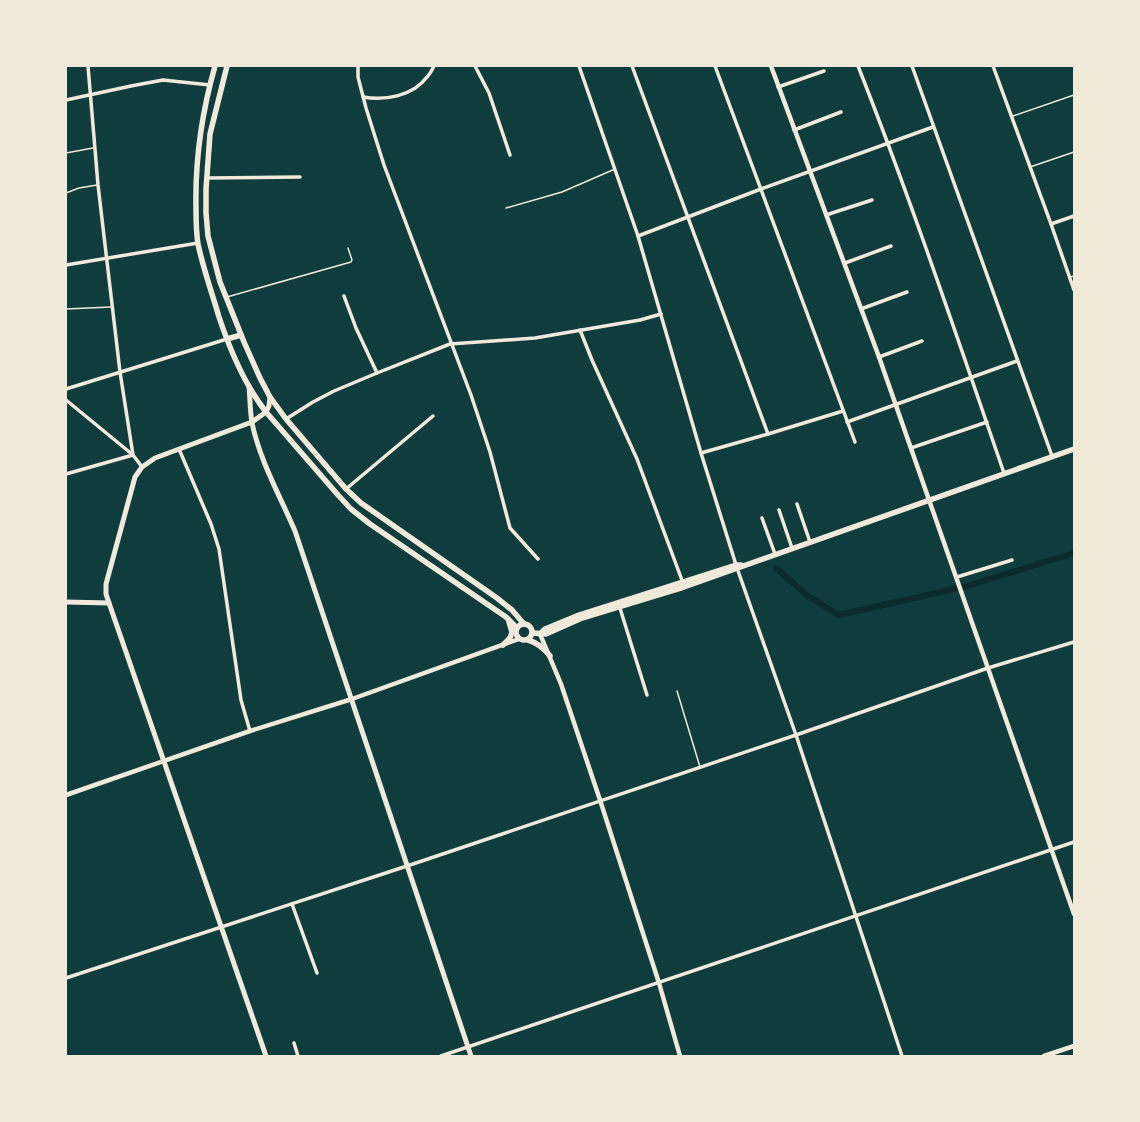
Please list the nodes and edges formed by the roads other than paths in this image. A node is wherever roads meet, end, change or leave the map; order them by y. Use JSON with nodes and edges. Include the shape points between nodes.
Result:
{"nodes":[{"id":1,"x":88,"y":66,"type":"edge"},
{"id":2,"x":216,"y":66,"type":"edge"},
{"id":3,"x":227,"y":66,"type":"edge"},
{"id":4,"x":358,"y":66,"type":"edge"},
{"id":5,"x":434,"y":66,"type":"edge"},
{"id":6,"x":474,"y":66,"type":"edge"},
{"id":7,"x":580,"y":66,"type":"edge"},
{"id":8,"x":632,"y":66,"type":"edge"},
{"id":9,"x":715,"y":66,"type":"edge"},
{"id":10,"x":771,"y":66,"type":"edge"},
{"id":11,"x":858,"y":66,"type":"edge"},
{"id":12,"x":912,"y":66,"type":"edge"},
{"id":13,"x":993,"y":66,"type":"edge"},
{"id":14,"x":824,"y":71,"type":"dead end"},
{"id":15,"x":210,"y":85,"type":"junction"},
{"id":16,"x":778,"y":87,"type":"junction"},
{"id":17,"x":91,"y":94,"type":"junction"},
{"id":18,"x":1074,"y":95,"type":"edge"},
{"id":19,"x":363,"y":97,"type":"junction"},
{"id":20,"x":66,"y":100,"type":"edge"},
{"id":21,"x":841,"y":112,"type":"dead end"},
{"id":22,"x":1011,"y":116,"type":"junction"},
{"id":23,"x":933,"y":127,"type":"junction"},
{"id":24,"x":794,"y":130,"type":"junction"},
{"id":25,"x":200,"y":132,"type":"junction"},
{"id":26,"x":210,"y":134,"type":"junction"},
{"id":27,"x":888,"y":142,"type":"junction"},
{"id":28,"x":95,"y":148,"type":"junction"},
{"id":29,"x":1074,"y":152,"type":"edge"},
{"id":30,"x":66,"y":153,"type":"edge"},
{"id":31,"x":510,"y":155,"type":"dead end"},
{"id":32,"x":1030,"y":167,"type":"junction"},
{"id":33,"x":615,"y":169,"type":"junction"},
{"id":34,"x":810,"y":171,"type":"junction"},
{"id":35,"x":300,"y":177,"type":"dead end"},
{"id":36,"x":207,"y":178,"type":"junction"},
{"id":37,"x":98,"y":185,"type":"junction"},
{"id":38,"x":761,"y":189,"type":"junction"},
{"id":39,"x":66,"y":193,"type":"edge"},
{"id":40,"x":872,"y":200,"type":"dead end"},
{"id":41,"x":506,"y":208,"type":"dead end"},
{"id":42,"x":826,"y":215,"type":"junction"},
{"id":43,"x":1074,"y":216,"type":"edge"},
{"id":44,"x":688,"y":217,"type":"junction"},
{"id":45,"x":1051,"y":224,"type":"junction"},
{"id":46,"x":638,"y":236,"type":"junction"},
{"id":47,"x":198,"y":243,"type":"junction"},
{"id":48,"x":891,"y":246,"type":"dead end"},
{"id":49,"x":348,"y":248,"type":"dead end"},
{"id":50,"x":107,"y":258,"type":"junction"},
{"id":51,"x":845,"y":263,"type":"junction"},
{"id":52,"x":66,"y":265,"type":"edge"},
{"id":53,"x":216,"y":268,"type":"junction"},
{"id":54,"x":205,"y":270,"type":"junction"},
{"id":55,"x":1072,"y":277,"type":"edge"},
{"id":56,"x":1074,"y":290,"type":"edge"},
{"id":57,"x":907,"y":292,"type":"dead end"},
{"id":58,"x":344,"y":296,"type":"dead end"},
{"id":59,"x":225,"y":298,"type":"junction"},
{"id":60,"x":113,"y":307,"type":"junction"},
{"id":61,"x":66,"y":309,"type":"edge"},
{"id":62,"x":861,"y":309,"type":"junction"},
{"id":63,"x":661,"y":314,"type":"junction"},
{"id":64,"x":580,"y":330,"type":"junction"},
{"id":65,"x":240,"y":334,"type":"junction"},
{"id":66,"x":227,"y":339,"type":"junction"},
{"id":67,"x":922,"y":341,"type":"dead end"},
{"id":68,"x":450,"y":344,"type":"junction"},
{"id":69,"x":879,"y":357,"type":"junction"},
{"id":70,"x":1017,"y":361,"type":"junction"},
{"id":71,"x":120,"y":372,"type":"junction"},
{"id":72,"x":377,"y":373,"type":"junction"},
{"id":73,"x":972,"y":378,"type":"junction"},
{"id":74,"x":248,"y":386,"type":"junction"},
{"id":75,"x":66,"y":389,"type":"edge"},
{"id":76,"x":270,"y":398,"type":"junction"},
{"id":77,"x":66,"y":400,"type":"edge"},
{"id":78,"x":896,"y":405,"type":"junction"},
{"id":79,"x":843,"y":411,"type":"junction"},
{"id":80,"x":266,"y":412,"type":"junction"},
{"id":81,"x":433,"y":416,"type":"dead end"},
{"id":82,"x":286,"y":419,"type":"junction"},
{"id":83,"x":252,"y":422,"type":"junction"},
{"id":84,"x":847,"y":422,"type":"junction"},
{"id":85,"x":987,"y":422,"type":"junction"},
{"id":86,"x":768,"y":434,"type":"junction"},
{"id":87,"x":855,"y":442,"type":"dead end"},
{"id":88,"x":911,"y":448,"type":"junction"},
{"id":89,"x":178,"y":449,"type":"junction"},
{"id":90,"x":1074,"y":449,"type":"edge"},
{"id":91,"x":701,"y":453,"type":"junction"},
{"id":92,"x":132,"y":455,"type":"junction"},
{"id":93,"x":1052,"y":456,"type":"junction"},
{"id":94,"x":142,"y":467,"type":"junction"},
{"id":95,"x":1004,"y":473,"type":"junction"},
{"id":96,"x":66,"y":474,"type":"edge"},
{"id":97,"x":346,"y":489,"type":"junction"},
{"id":98,"x":930,"y":500,"type":"junction"},
{"id":99,"x":797,"y":504,"type":"dead end"},
{"id":100,"x":779,"y":510,"type":"dead end"},
{"id":101,"x":762,"y":518,"type":"dead end"},
{"id":102,"x":810,"y":542,"type":"junction"},
{"id":103,"x":792,"y":548,"type":"junction"},
{"id":104,"x":775,"y":554,"type":"junction"},
{"id":105,"x":538,"y":559,"type":"dead end"},
{"id":106,"x":1012,"y":560,"type":"dead end"},
{"id":107,"x":739,"y":566,"type":"junction"},
{"id":108,"x":957,"y":577,"type":"junction"},
{"id":109,"x":683,"y":584,"type":"junction"},
{"id":110,"x":66,"y":602,"type":"edge"},
{"id":111,"x":109,"y":603,"type":"junction"},
{"id":112,"x":619,"y":604,"type":"junction"},
{"id":113,"x":506,"y":617,"type":"junction"},
{"id":114,"x":524,"y":624,"type":"junction"},
{"id":115,"x":517,"y":628,"type":"junction"},
{"id":116,"x":533,"y":633,"type":"junction"},
{"id":117,"x":540,"y":634,"type":"junction"},
{"id":118,"x":520,"y":640,"type":"junction"},
{"id":119,"x":528,"y":640,"type":"junction"},
{"id":120,"x":1074,"y":642,"type":"edge"},
{"id":121,"x":503,"y":645,"type":"junction"},
{"id":122,"x":550,"y":656,"type":"junction"},
{"id":123,"x":988,"y":668,"type":"junction"},
{"id":124,"x":677,"y":691,"type":"dead end"},
{"id":125,"x":647,"y":694,"type":"dead end"},
{"id":126,"x":352,"y":699,"type":"junction"},
{"id":127,"x":250,"y":731,"type":"junction"},
{"id":128,"x":796,"y":735,"type":"junction"},
{"id":129,"x":164,"y":762,"type":"junction"},
{"id":130,"x":700,"y":767,"type":"junction"},
{"id":131,"x":66,"y":795,"type":"edge"},
{"id":132,"x":600,"y":800,"type":"junction"},
{"id":133,"x":1074,"y":842,"type":"edge"},
{"id":134,"x":1052,"y":849,"type":"junction"},
{"id":135,"x":407,"y":866,"type":"junction"},
{"id":136,"x":292,"y":904,"type":"junction"},
{"id":137,"x":1074,"y":914,"type":"edge"},
{"id":138,"x":856,"y":915,"type":"junction"},
{"id":139,"x":221,"y":928,"type":"junction"},
{"id":140,"x":316,"y":973,"type":"dead end"},
{"id":141,"x":66,"y":978,"type":"edge"},
{"id":142,"x":659,"y":983,"type":"junction"},
{"id":143,"x":294,"y":1043,"type":"dead end"},
{"id":144,"x":1074,"y":1046,"type":"edge"},
{"id":145,"x":468,"y":1047,"type":"junction"},
{"id":146,"x":266,"y":1056,"type":"edge"},
{"id":147,"x":298,"y":1056,"type":"edge"},
{"id":148,"x":441,"y":1056,"type":"edge"},
{"id":149,"x":472,"y":1056,"type":"edge"},
{"id":150,"x":680,"y":1056,"type":"edge"},
{"id":151,"x":902,"y":1056,"type":"edge"},
{"id":152,"x":1044,"y":1056,"type":"edge"}],
"edges":[{"from":1,"to":17,"type":"street"},
{"from":2,"to":15,"type":"main road"},
{"from":3,"to":26,"type":"main road"},
{"from":4,"to":19,"type":"street"},
{"from":5,"to":19,"type":"street","via":[[427,77],[410,91],[388,98]]},
{"from":6,"to":31,"type":"street","via":[[489,93]]},
{"from":7,"to":33,"type":"street"},
{"from":8,"to":44,"type":"street"},
{"from":9,"to":38,"type":"street"},
{"from":10,"to":16,"type":"street"},
{"from":11,"to":27,"type":"street"},
{"from":12,"to":23,"type":"street"},
{"from":13,"to":22,"type":"street"},
{"from":14,"to":16,"type":"street"},
{"from":15,"to":17,"type":"street","via":[[163,80]]},
{"from":15,"to":25,"type":"main road"},
{"from":16,"to":24,"type":"street"},
{"from":17,"to":20,"type":"street"},
{"from":17,"to":28,"type":"street"},
{"from":18,"to":22,"type":"lane"},
{"from":19,"to":68,"type":"street","via":[[384,165]]},
{"from":21,"to":24,"type":"street"},
{"from":22,"to":32,"type":"street"},
{"from":23,"to":27,"type":"street"},
{"from":23,"to":70,"type":"street"},
{"from":24,"to":34,"type":"street"},
{"from":25,"to":26,"type":"main road"},
{"from":25,"to":47,"type":"main road","via":[[196,188]]},
{"from":26,"to":36,"type":"main road"},
{"from":27,"to":34,"type":"street"},
{"from":27,"to":73,"type":"street"},
{"from":28,"to":30,"type":"lane"},
{"from":28,"to":37,"type":"street"},
{"from":29,"to":32,"type":"lane"},
{"from":32,"to":45,"type":"street"},
{"from":33,"to":41,"type":"lane","via":[[562,192]]},
{"from":33,"to":46,"type":"street"},
{"from":34,"to":38,"type":"street"},
{"from":34,"to":42,"type":"street"},
{"from":35,"to":36,"type":"street"},
{"from":36,"to":53,"type":"main road","via":[[208,228]]},
{"from":37,"to":39,"type":"lane"},
{"from":37,"to":50,"type":"street"},
{"from":38,"to":44,"type":"street"},
{"from":38,"to":79,"type":"street"},
{"from":40,"to":42,"type":"street"},
{"from":42,"to":51,"type":"street"},
{"from":43,"to":45,"type":"street"},
{"from":44,"to":46,"type":"street"},
{"from":44,"to":86,"type":"street"},
{"from":45,"to":55,"type":"street"},
{"from":46,"to":63,"type":"street"},
{"from":47,"to":50,"type":"street"},
{"from":47,"to":54,"type":"main road"},
{"from":48,"to":51,"type":"street"},
{"from":49,"to":59,"type":"lane","via":[[351,262]]},
{"from":50,"to":52,"type":"street"},
{"from":50,"to":60,"type":"street"},
{"from":51,"to":62,"type":"street"},
{"from":53,"to":54,"type":"main road"},
{"from":53,"to":59,"type":"main road"},
{"from":54,"to":66,"type":"main road"},
{"from":55,"to":56,"type":"street"},
{"from":57,"to":62,"type":"street"},
{"from":58,"to":72,"type":"street"},
{"from":59,"to":65,"type":"main road"},
{"from":60,"to":61,"type":"lane"},
{"from":60,"to":71,"type":"street"},
{"from":62,"to":69,"type":"street"},
{"from":63,"to":64,"type":"street"},
{"from":63,"to":91,"type":"street"},
{"from":64,"to":68,"type":"street","via":[[534,338]]},
{"from":64,"to":109,"type":"street","via":[[637,459]]},
{"from":65,"to":66,"type":"main road"},
{"from":65,"to":76,"type":"main road"},
{"from":66,"to":71,"type":"street"},
{"from":66,"to":74,"type":"main road"},
{"from":67,"to":69,"type":"street"},
{"from":68,"to":72,"type":"street"},
{"from":68,"to":105,"type":"street","via":[[490,452],[510,528]]},
{"from":69,"to":78,"type":"street"},
{"from":70,"to":73,"type":"street"},
{"from":70,"to":93,"type":"street"},
{"from":71,"to":75,"type":"street"},
{"from":71,"to":92,"type":"street"},
{"from":72,"to":82,"type":"street","via":[[313,402]]},
{"from":73,"to":78,"type":"street"},
{"from":73,"to":85,"type":"street"},
{"from":74,"to":80,"type":"main road"},
{"from":74,"to":83,"type":"main road"},
{"from":76,"to":80,"type":"main road"},
{"from":76,"to":82,"type":"main road"},
{"from":77,"to":92,"type":"street"},
{"from":78,"to":84,"type":"street"},
{"from":78,"to":88,"type":"street"},
{"from":79,"to":84,"type":"street"},
{"from":79,"to":86,"type":"street"},
{"from":80,"to":83,"type":"main road"},
{"from":80,"to":113,"type":"main road","via":[[351,509]]},
{"from":81,"to":97,"type":"street"},
{"from":82,"to":97,"type":"main road"},
{"from":83,"to":89,"type":"main road"},
{"from":83,"to":126,"type":"main road","via":[[266,466],[295,531]]},
{"from":84,"to":87,"type":"street"},
{"from":85,"to":88,"type":"street"},
{"from":85,"to":95,"type":"street"},
{"from":86,"to":91,"type":"street"},
{"from":88,"to":98,"type":"street"},
{"from":89,"to":94,"type":"main road","via":[[155,458]]},
{"from":89,"to":127,"type":"street","via":[[211,524],[219,549],[241,700]]},
{"from":90,"to":93,"type":"main road"},
{"from":91,"to":107,"type":"street"},
{"from":92,"to":94,"type":"street"},
{"from":92,"to":96,"type":"street"},
{"from":93,"to":95,"type":"main road"},
{"from":94,"to":111,"type":"main road","via":[[135,478],[108,575],[106,589]]},
{"from":95,"to":98,"type":"main road"},
{"from":97,"to":114,"type":"main road","via":[[370,510],[497,598]]},
{"from":98,"to":102,"type":"main road"},
{"from":98,"to":108,"type":"street"},
{"from":99,"to":102,"type":"street"},
{"from":100,"to":103,"type":"street"},
{"from":101,"to":104,"type":"street"},
{"from":102,"to":103,"type":"main road"},
{"from":103,"to":104,"type":"main road"},
{"from":104,"to":107,"type":"main road"},
{"from":106,"to":108,"type":"street"},
{"from":107,"to":109,"type":"main road"},
{"from":107,"to":128,"type":"street"},
{"from":108,"to":123,"type":"street"},
{"from":109,"to":112,"type":"main road"},
{"from":110,"to":111,"type":"main road"},
{"from":111,"to":129,"type":"main road"},
{"from":112,"to":117,"type":"main road","via":[[546,634]]},
{"from":112,"to":125,"type":"street"},
{"from":113,"to":115,"type":"main road"},
{"from":113,"to":121,"type":"main road","via":[[512,632]]},
{"from":114,"to":115,"type":"main road"},
{"from":114,"to":116,"type":"main road","via":[[530,626]]},
{"from":115,"to":118,"type":"main road"},
{"from":116,"to":117,"type":"main road"},
{"from":116,"to":119,"type":"main road"},
{"from":117,"to":122,"type":"street"},
{"from":118,"to":119,"type":"main road"},
{"from":118,"to":121,"type":"street"},
{"from":119,"to":122,"type":"main road","via":[[540,645]]},
{"from":120,"to":123,"type":"street"},
{"from":121,"to":126,"type":"street"},
{"from":122,"to":132,"type":"street"},
{"from":123,"to":128,"type":"street"},
{"from":123,"to":134,"type":"street"},
{"from":124,"to":130,"type":"lane"},
{"from":126,"to":127,"type":"street"},
{"from":126,"to":135,"type":"main road"},
{"from":127,"to":129,"type":"street"},
{"from":128,"to":130,"type":"street"},
{"from":128,"to":138,"type":"street"},
{"from":129,"to":131,"type":"street"},
{"from":129,"to":139,"type":"main road"},
{"from":130,"to":132,"type":"street"},
{"from":132,"to":135,"type":"street"},
{"from":132,"to":142,"type":"street"},
{"from":133,"to":134,"type":"street"},
{"from":134,"to":137,"type":"street"},
{"from":134,"to":138,"type":"street"},
{"from":135,"to":136,"type":"street"},
{"from":135,"to":145,"type":"main road"},
{"from":136,"to":139,"type":"street"},
{"from":136,"to":140,"type":"street"},
{"from":138,"to":142,"type":"street"},
{"from":138,"to":151,"type":"street"},
{"from":139,"to":141,"type":"street"},
{"from":139,"to":146,"type":"main road"},
{"from":142,"to":145,"type":"street"},
{"from":142,"to":150,"type":"street"},
{"from":143,"to":147,"type":"street"},
{"from":144,"to":152,"type":"street"},
{"from":145,"to":148,"type":"street"},
{"from":145,"to":149,"type":"main road"}]}
